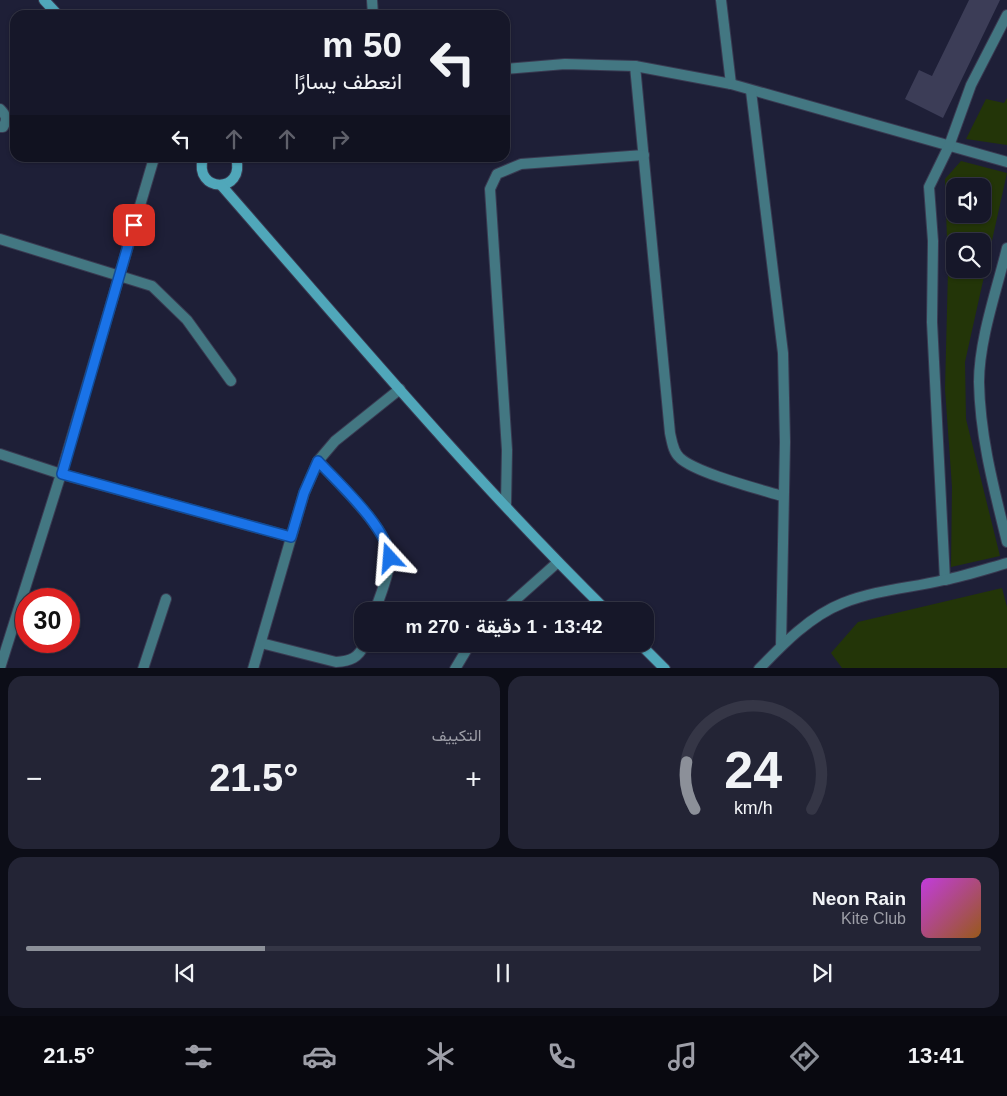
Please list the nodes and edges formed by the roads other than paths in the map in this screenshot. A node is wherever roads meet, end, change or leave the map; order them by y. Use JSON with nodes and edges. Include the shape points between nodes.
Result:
{"nodes":[{"id":1,"x":44,"y":0,"type":"edge"},
{"id":2,"x":722,"y":0,"type":"edge"},
{"id":3,"x":53,"y":10,"type":"edge"},
{"id":4,"x":1007,"y":15,"type":"edge"},
{"id":5,"x":635,"y":66,"type":"junction"},
{"id":6,"x":510,"y":68,"type":"edge"},
{"id":7,"x":731,"y":84,"type":"junction"},
{"id":8,"x":751,"y":91,"type":"junction"},
{"id":9,"x":0,"y":109,"type":"edge"},
{"id":10,"x":0,"y":127,"type":"edge"},
{"id":11,"x":949,"y":146,"type":"junction"},
{"id":12,"x":644,"y":155,"type":"junction"},
{"id":13,"x":153,"y":162,"type":"edge"},
{"id":14,"x":202,"y":162,"type":"edge"},
{"id":15,"x":237,"y":162,"type":"edge"},
{"id":16,"x":1007,"y":162,"type":"edge"},
{"id":17,"x":221,"y":185,"type":"junction"},
{"id":18,"x":0,"y":239,"type":"edge"},
{"id":19,"x":1007,"y":248,"type":"edge"},
{"id":20,"x":120,"y":275,"type":"junction"},
{"id":21,"x":231,"y":381,"type":"dead end"},
{"id":22,"x":400,"y":389,"type":"junction"},
{"id":23,"x":0,"y":454,"type":"edge"},
{"id":24,"x":318,"y":461,"type":"junction"},
{"id":25,"x":62,"y":474,"type":"junction"},
{"id":26,"x":782,"y":496,"type":"junction"},
{"id":27,"x":506,"y":505,"type":"junction"},
{"id":28,"x":291,"y":537,"type":"junction"},
{"id":29,"x":1007,"y":542,"type":"edge"},
{"id":30,"x":558,"y":562,"type":"junction"},
{"id":31,"x":1007,"y":563,"type":"edge"},
{"id":32,"x":944,"y":580,"type":"junction"},
{"id":33,"x":166,"y":599,"type":"dead end"},
{"id":34,"x":378,"y":602,"type":"edge"},
{"id":35,"x":513,"y":602,"type":"edge"},
{"id":36,"x":598,"y":602,"type":"edge"},
{"id":37,"x":261,"y":642,"type":"junction"},
{"id":38,"x":781,"y":646,"type":"junction"},
{"id":39,"x":360,"y":652,"type":"edge"},
{"id":40,"x":465,"y":652,"type":"edge"},
{"id":41,"x":648,"y":652,"type":"edge"},
{"id":42,"x":0,"y":668,"type":"edge"},
{"id":43,"x":143,"y":668,"type":"edge"},
{"id":44,"x":253,"y":668,"type":"edge"},
{"id":45,"x":455,"y":668,"type":"edge"},
{"id":46,"x":665,"y":668,"type":"edge"},
{"id":47,"x":759,"y":668,"type":"edge"}],
"edges":[{"from":1,"to":3,"type":"street"},
{"from":2,"to":7,"type":"street"},
{"from":4,"to":11,"type":"street","via":[[971,85]]},
{"from":5,"to":6,"type":"street","via":[[565,64]]},
{"from":5,"to":7,"type":"street"},
{"from":5,"to":12,"type":"street"},
{"from":7,"to":8,"type":"street"},
{"from":8,"to":11,"type":"street"},
{"from":8,"to":26,"type":"street","via":[[783,353],[785,442]]},
{"from":9,"to":10,"type":"street","via":[[6,122],[4,127]]},
{"from":11,"to":16,"type":"street"},
{"from":11,"to":32,"type":"street","via":[[929,187]]},
{"from":12,"to":26,"type":"street","via":[[674,450],[680,459],[712,474]]},
{"from":12,"to":27,"type":"street","via":[[521,164],[497,174],[490,189],[507,450]]},
{"from":13,"to":20,"type":"street"},
{"from":14,"to":17,"type":"street","via":[[204,177]]},
{"from":15,"to":17,"type":"street","via":[[236,176]]},
{"from":17,"to":22,"type":"street"},
{"from":18,"to":20,"type":"street"},
{"from":19,"to":29,"type":"street","via":[[988,323],[979,380],[982,438]]},
{"from":20,"to":21,"type":"street","via":[[152,286],[167,299],[187,320]]},
{"from":20,"to":25,"type":"street"},
{"from":22,"to":24,"type":"street","via":[[335,441]]},
{"from":22,"to":27,"type":"street"},
{"from":23,"to":25,"type":"street"},
{"from":24,"to":28,"type":"street"},
{"from":24,"to":34,"type":"street","via":[[380,530],[388,548],[388,568]]},
{"from":25,"to":28,"type":"street"},
{"from":25,"to":42,"type":"street"},
{"from":26,"to":38,"type":"street"},
{"from":27,"to":30,"type":"street"},
{"from":28,"to":37,"type":"street"},
{"from":30,"to":35,"type":"street"},
{"from":30,"to":36,"type":"street"},
{"from":31,"to":32,"type":"street"},
{"from":32,"to":38,"type":"street","via":[[879,591],[842,603],[817,617]]},
{"from":33,"to":43,"type":"street"},
{"from":37,"to":39,"type":"street","via":[[336,662],[357,658]]},
{"from":37,"to":44,"type":"street"},
{"from":38,"to":47,"type":"street"},
{"from":40,"to":45,"type":"street"},
{"from":41,"to":46,"type":"street"}]}
